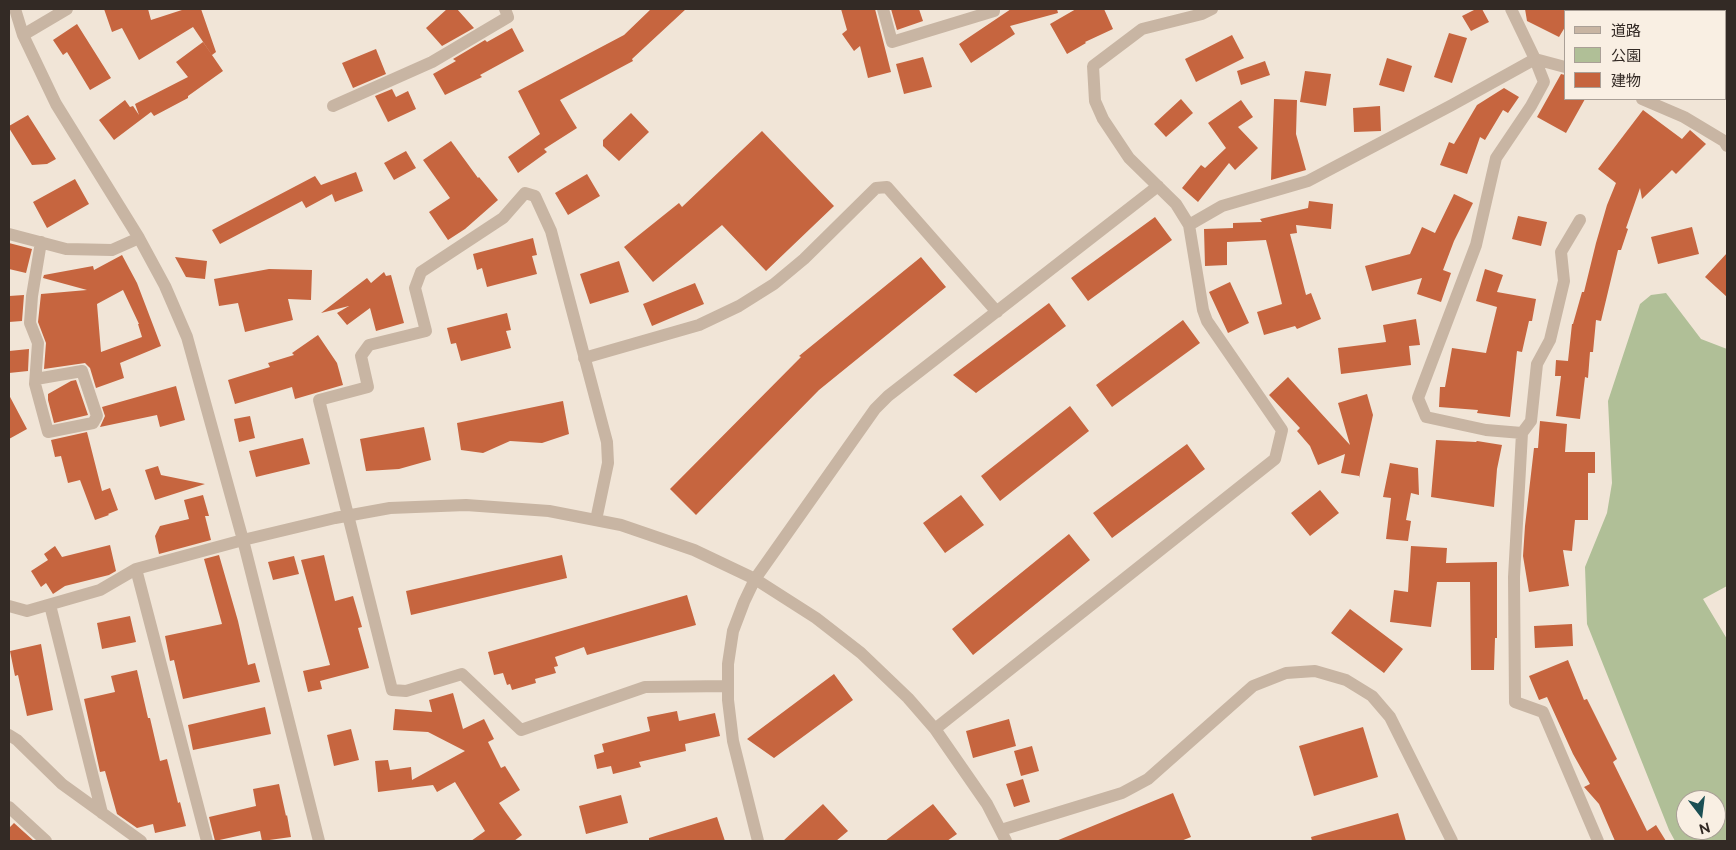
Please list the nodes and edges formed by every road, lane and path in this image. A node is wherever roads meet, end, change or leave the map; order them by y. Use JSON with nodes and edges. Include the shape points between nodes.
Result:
{"nodes":[{"id":1,"x":15,"y":9,"type":"edge"},
{"id":2,"x":66,"y":9,"type":"edge"},
{"id":3,"x":505,"y":9,"type":"edge"},
{"id":4,"x":883,"y":9,"type":"edge"},
{"id":5,"x":994,"y":9,"type":"edge"},
{"id":6,"x":1212,"y":9,"type":"edge"},
{"id":7,"x":1511,"y":9,"type":"edge"},
{"id":8,"x":23,"y":36,"type":"junction"},
{"id":9,"x":1536,"y":59,"type":"junction"},
{"id":10,"x":1564,"y":66,"type":"edge"},
{"id":11,"x":1644,"y":100,"type":"edge"},
{"id":12,"x":333,"y":106,"type":"dead end"},
{"id":13,"x":1727,"y":146,"type":"edge"},
{"id":14,"x":1158,"y":186,"type":"junction"},
{"id":15,"x":1580,"y":220,"type":"dead end"},
{"id":16,"x":1189,"y":225,"type":"junction"},
{"id":17,"x":9,"y":234,"type":"edge"},
{"id":18,"x":139,"y":238,"type":"junction"},
{"id":19,"x":41,"y":242,"type":"junction"},
{"id":20,"x":997,"y":312,"type":"junction"},
{"id":21,"x":584,"y":358,"type":"junction"},
{"id":22,"x":36,"y":378,"type":"junction"},
{"id":23,"x":1522,"y":433,"type":"junction"},
{"id":24,"x":348,"y":516,"type":"junction"},
{"id":25,"x":596,"y":520,"type":"junction"},
{"id":26,"x":242,"y":540,"type":"junction"},
{"id":27,"x":136,"y":570,"type":"junction"},
{"id":28,"x":754,"y":579,"type":"junction"},
{"id":29,"x":50,"y":605,"type":"junction"},
{"id":30,"x":9,"y":606,"type":"edge"},
{"id":31,"x":728,"y":686,"type":"junction"},
{"id":32,"x":936,"y":729,"type":"junction"},
{"id":33,"x":9,"y":735,"type":"edge"},
{"id":34,"x":9,"y":807,"type":"edge"},
{"id":35,"x":102,"y":813,"type":"junction"},
{"id":36,"x":1003,"y":836,"type":"edge"},
{"id":37,"x":46,"y":841,"type":"edge"},
{"id":38,"x":141,"y":841,"type":"edge"},
{"id":39,"x":207,"y":841,"type":"edge"},
{"id":40,"x":319,"y":841,"type":"edge"},
{"id":41,"x":758,"y":841,"type":"edge"},
{"id":42,"x":1452,"y":841,"type":"edge"},
{"id":43,"x":1598,"y":841,"type":"edge"}],
"edges":[{"from":1,"to":8,"type":"street"},
{"from":2,"to":8,"type":"street"},
{"from":3,"to":12,"type":"street","via":[[508,17],[432,62]]},
{"from":4,"to":5,"type":"street","via":[[892,42]]},
{"from":6,"to":14,"type":"street","via":[[1142,29],[1093,66],[1095,101],[1103,119],[1129,158]]},
{"from":7,"to":9,"type":"street"},
{"from":8,"to":18,"type":"street","via":[[56,104]]},
{"from":9,"to":10,"type":"street"},
{"from":9,"to":16,"type":"street","via":[[1308,181],[1222,206]]},
{"from":9,"to":23,"type":"street","via":[[1544,82],[1496,158],[1476,245],[1418,398],[1426,417],[1486,430]]},
{"from":11,"to":13,"type":"street","via":[[1684,117]]},
{"from":14,"to":16,"type":"street","via":[[1176,204]]},
{"from":14,"to":20,"type":"street"},
{"from":15,"to":23,"type":"street","via":[[1561,252],[1564,281],[1550,340],[1537,364],[1531,421]]},
{"from":16,"to":32,"type":"street","via":[[1207,321],[1282,430],[1275,459]]},
{"from":17,"to":19,"type":"street"},
{"from":18,"to":19,"type":"street","via":[[112,250],[66,249]]},
{"from":18,"to":26,"type":"street","via":[[187,337]]},
{"from":19,"to":22,"type":"street","via":[[30,323],[38,342]]},
{"from":20,"to":21,"type":"street","via":[[887,187],[876,188],[804,259],[774,284],[739,306],[699,325]]},
{"from":20,"to":28,"type":"street","via":[[875,409]]},
{"from":21,"to":24,"type":"street","via":[[550,230],[535,196],[525,193],[503,218],[421,272],[415,288],[426,332],[369,345],[361,356],[368,387],[319,400]]},
{"from":21,"to":25,"type":"street","via":[[606,442],[608,463]]},
{"from":22,"to":22,"type":"street","via":[[48,432],[93,423],[97,416],[82,371]]},
{"from":23,"to":43,"type":"street","via":[[1514,577],[1515,702],[1544,712]]},
{"from":24,"to":25,"type":"street","via":[[390,508],[466,505],[549,512]]},
{"from":24,"to":26,"type":"street"},
{"from":24,"to":31,"type":"street","via":[[392,690],[406,691],[462,674],[521,730],[645,687]]},
{"from":25,"to":28,"type":"street","via":[[621,525],[694,550]]},
{"from":26,"to":27,"type":"street"},
{"from":26,"to":40,"type":"street"},
{"from":27,"to":29,"type":"street","via":[[100,590]]},
{"from":27,"to":39,"type":"street"},
{"from":28,"to":31,"type":"street","via":[[733,631]]},
{"from":28,"to":32,"type":"street","via":[[816,618],[861,653]]},
{"from":29,"to":30,"type":"street","via":[[27,611]]},
{"from":29,"to":35,"type":"street"},
{"from":31,"to":41,"type":"street","via":[[733,740]]},
{"from":32,"to":36,"type":"street","via":[[987,804]]},
{"from":33,"to":35,"type":"street","via":[[62,784]]},
{"from":34,"to":37,"type":"street"},
{"from":35,"to":38,"type":"street"},
{"from":36,"to":42,"type":"street","via":[[1122,794],[1148,779],[1252,686],[1286,673],[1315,671],[1346,680],[1372,696],[1390,717]]}]}
